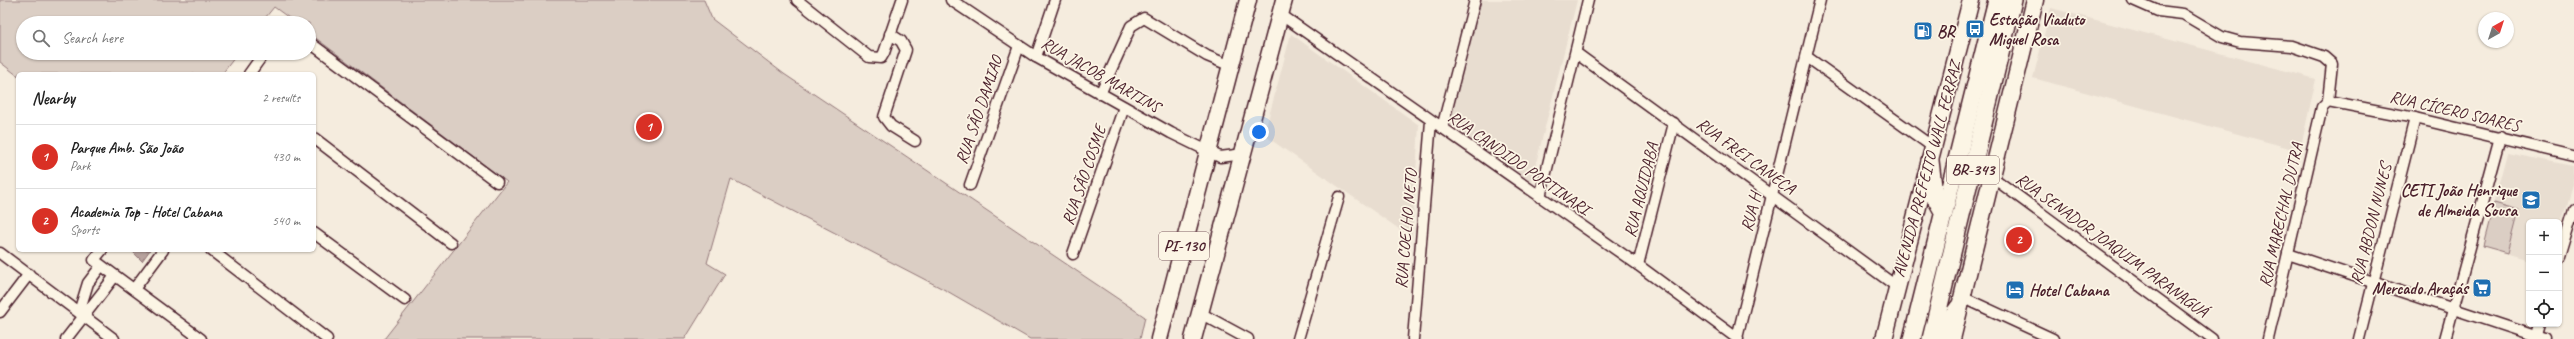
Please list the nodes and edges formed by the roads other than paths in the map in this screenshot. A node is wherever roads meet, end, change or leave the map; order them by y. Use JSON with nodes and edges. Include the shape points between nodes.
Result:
{"nodes":[{"id":1,"x":797,"y":0,"type":"edge"},
{"id":2,"x":902,"y":0,"type":"edge"},
{"id":3,"x":951,"y":0,"type":"edge"},
{"id":4,"x":1055,"y":0,"type":"edge"},
{"id":5,"x":1248,"y":0,"type":"edge"},
{"id":6,"x":1475,"y":0,"type":"edge"},
{"id":7,"x":1588,"y":0,"type":"edge"},
{"id":8,"x":1820,"y":0,"type":"edge"},
{"id":9,"x":1971,"y":0,"type":"edge"},
{"id":10,"x":1996,"y":0,"type":"edge"},
{"id":11,"x":2013,"y":0,"type":"edge"},
{"id":12,"x":2035,"y":0,"type":"edge"},
{"id":13,"x":2133,"y":0,"type":"edge"},
{"id":14,"x":1282,"y":7,"type":"edge"},
{"id":15,"x":890,"y":34,"type":"junction"},
{"id":16,"x":1019,"y":46,"type":"junction"},
{"id":17,"x":316,"y":47,"type":"edge"},
{"id":18,"x":1576,"y":53,"type":"junction"},
{"id":19,"x":1036,"y":57,"type":"junction"},
{"id":20,"x":1807,"y":57,"type":"junction"},
{"id":21,"x":259,"y":60,"type":"edge"},
{"id":22,"x":1231,"y":66,"type":"junction"},
{"id":23,"x":250,"y":72,"type":"edge"},
{"id":24,"x":1100,"y":94,"type":"junction"},
{"id":25,"x":2328,"y":101,"type":"junction"},
{"id":26,"x":1124,"y":107,"type":"junction"},
{"id":27,"x":2415,"y":118,"type":"junction"},
{"id":28,"x":1431,"y":121,"type":"junction"},
{"id":29,"x":1674,"y":123,"type":"junction"},
{"id":30,"x":1442,"y":128,"type":"junction"},
{"id":31,"x":2500,"y":137,"type":"junction"},
{"id":32,"x":316,"y":140,"type":"edge"},
{"id":33,"x":915,"y":141,"type":"dead end"},
{"id":34,"x":1208,"y":152,"type":"junction"},
{"id":35,"x":1244,"y":154,"type":"junction"},
{"id":36,"x":1931,"y":154,"type":"junction"},
{"id":37,"x":2574,"y":156,"type":"edge"},
{"id":38,"x":1992,"y":177,"type":"junction"},
{"id":39,"x":497,"y":182,"type":"dead end"},
{"id":40,"x":970,"y":184,"type":"dead end"},
{"id":41,"x":1772,"y":194,"type":"junction"},
{"id":42,"x":1339,"y":197,"type":"dead end"},
{"id":43,"x":1540,"y":197,"type":"junction"},
{"id":44,"x":2574,"y":208,"type":"edge"},
{"id":45,"x":1944,"y":213,"type":"junction"},
{"id":46,"x":316,"y":234,"type":"edge"},
{"id":47,"x":451,"y":243,"type":"dead end"},
{"id":48,"x":100,"y":252,"type":"edge"},
{"id":49,"x":162,"y":252,"type":"edge"},
{"id":50,"x":214,"y":252,"type":"edge"},
{"id":51,"x":0,"y":253,"type":"edge"},
{"id":52,"x":1073,"y":254,"type":"dead end"},
{"id":53,"x":2288,"y":254,"type":"junction"},
{"id":54,"x":2560,"y":255,"type":"edge"},
{"id":55,"x":1638,"y":265,"type":"junction"},
{"id":56,"x":101,"y":266,"type":"junction"},
{"id":57,"x":29,"y":274,"type":"junction"},
{"id":58,"x":115,"y":276,"type":"junction"},
{"id":59,"x":2373,"y":282,"type":"junction"},
{"id":60,"x":1896,"y":286,"type":"junction"},
{"id":61,"x":134,"y":289,"type":"junction"},
{"id":62,"x":405,"y":300,"type":"dead end"},
{"id":63,"x":1960,"y":302,"type":"junction"},
{"id":64,"x":2453,"y":309,"type":"junction"},
{"id":65,"x":0,"y":312,"type":"edge"},
{"id":66,"x":1200,"y":313,"type":"junction"},
{"id":67,"x":81,"y":314,"type":"junction"},
{"id":68,"x":2539,"y":327,"type":"edge"},
{"id":69,"x":2538,"y":338,"type":"edge"},
{"id":70,"x":66,"y":339,"type":"edge"},
{"id":71,"x":114,"y":339,"type":"edge"},
{"id":72,"x":202,"y":339,"type":"edge"},
{"id":73,"x":327,"y":339,"type":"edge"},
{"id":74,"x":1159,"y":339,"type":"edge"},
{"id":75,"x":1193,"y":339,"type":"edge"},
{"id":76,"x":1248,"y":339,"type":"edge"},
{"id":77,"x":1298,"y":339,"type":"edge"},
{"id":78,"x":1413,"y":339,"type":"edge"},
{"id":79,"x":1738,"y":339,"type":"edge"},
{"id":80,"x":1884,"y":339,"type":"edge"},
{"id":81,"x":1912,"y":339,"type":"edge"},
{"id":82,"x":1931,"y":339,"type":"edge"},
{"id":83,"x":1936,"y":339,"type":"edge"},
{"id":84,"x":1952,"y":339,"type":"edge"},
{"id":85,"x":2053,"y":339,"type":"edge"},
{"id":86,"x":2212,"y":339,"type":"edge"},
{"id":87,"x":2268,"y":339,"type":"edge"},
{"id":88,"x":2359,"y":339,"type":"edge"},
{"id":89,"x":2445,"y":339,"type":"edge"}],
"edges":[{"from":1,"to":15,"type":"street","via":[[869,56],[881,58]]},
{"from":2,"to":15,"type":"street"},
{"from":3,"to":16,"type":"street","name":"RUA JACOB MARTINS"},
{"from":4,"to":19,"type":"street"},
{"from":5,"to":22,"type":"main road","number":"PI-130"},
{"from":6,"to":30,"type":"street"},
{"from":7,"to":18,"type":"street"},
{"from":8,"to":20,"type":"street","name":"RUA H"},
{"from":9,"to":36,"type":"main road","name":"AVENIDA PREFEITO WALL FERRAZ","number":"BR-343"},
{"from":10,"to":45,"type":"highway","name":"AVENIDA PREFEITO WALL FERRAZ"},
{"from":11,"to":82,"type":"highway","number":"BR-343"},
{"from":12,"to":38,"type":"main road"},
{"from":13,"to":25,"type":"street","via":[[2158,11],[2182,14],[2222,37],[2240,42],[2292,46],[2324,56],[2332,64]]},
{"from":14,"to":28,"type":"street","name":"RUA CANDIDO PORTINARI"},
{"from":14,"to":35,"type":"main road","number":"PI-130"},
{"from":15,"to":33,"type":"street","via":[[901,41],[906,50],[884,116],[891,126]]},
{"from":16,"to":19,"type":"street","name":"RUA JACOB MARTINS"},
{"from":16,"to":40,"type":"street","name":"RUA SÃO DAMIAO"},
{"from":17,"to":39,"type":"street"},
{"from":18,"to":29,"type":"street","name":"RUA FREI CANECA"},
{"from":18,"to":43,"type":"street"},
{"from":19,"to":24,"type":"street","name":"RUA JACOB MARTINS"},
{"from":20,"to":36,"type":"street"},
{"from":20,"to":41,"type":"street","name":"RUA H"},
{"from":21,"to":23,"type":"street"},
{"from":22,"to":24,"type":"street","via":[[1207,56],[1144,18],[1131,26]]},
{"from":22,"to":34,"type":"main road","number":"PI-130"},
{"from":24,"to":26,"type":"street","name":"RUA JACOB MARTINS"},
{"from":25,"to":27,"type":"street","name":"RUA CÍCERO SOARES"},
{"from":25,"to":53,"type":"street","name":"RUA MARECHAL DUTRA","via":[[2322,107]]},
{"from":26,"to":34,"type":"street","name":"RUA JACOB MARTINS"},
{"from":26,"to":52,"type":"street","name":"RUA SÃO COSME"},
{"from":27,"to":31,"type":"street","name":"RUA CÍCERO SOARES"},
{"from":27,"to":59,"type":"street","name":"RUA ABDON NUNES"},
{"from":28,"to":30,"type":"street","name":"RUA CANDIDO PORTINARI"},
{"from":28,"to":78,"type":"street","name":"RUA COELHO NETO"},
{"from":29,"to":41,"type":"street","name":"RUA FREI CANECA"},
{"from":29,"to":55,"type":"street","name":"RUA AQUIDABA"},
{"from":30,"to":43,"type":"street","name":"RUA CANDIDO PORTINARI"},
{"from":31,"to":37,"type":"street","name":"RUA CÍCERO SOARES"},
{"from":31,"to":64,"type":"street"},
{"from":32,"to":47,"type":"street"},
{"from":34,"to":35,"type":"street","name":"RUA JACOB MARTINS","via":[[1220,157]]},
{"from":34,"to":74,"type":"main road","number":"PI-130"},
{"from":35,"to":66,"type":"main road","number":"PI-130"},
{"from":36,"to":45,"type":"highway","number":"BR-343","via":[[1934,195]]},
{"from":36,"to":60,"type":"main road","name":"AVENIDA PREFEITO WALL FERRAZ"},
{"from":38,"to":63,"type":"main road"},
{"from":38,"to":86,"type":"street","name":"RUA SENADOR JOAQUIM PARANAGUÁ"},
{"from":41,"to":60,"type":"street","name":"RUA FREI CANECA"},
{"from":41,"to":79,"type":"street","name":"RUA H"},
{"from":42,"to":77,"type":"street"},
{"from":43,"to":55,"type":"street","name":"RUA CANDIDO PORTINARI"},
{"from":44,"to":54,"type":"street"},
{"from":45,"to":81,"type":"highway","name":"AVENIDA PREFEITO WALL FERRAZ"},
{"from":46,"to":62,"type":"street"},
{"from":48,"to":56,"type":"street","via":[[94,260]]},
{"from":49,"to":61,"type":"street"},
{"from":50,"to":73,"type":"street"},
{"from":51,"to":57,"type":"street"},
{"from":53,"to":59,"type":"street"},
{"from":53,"to":87,"type":"street","name":"RUA MARECHAL DUTRA"},
{"from":55,"to":79,"type":"street","name":"RUA CANDIDO PORTINARI"},
{"from":56,"to":58,"type":"street"},
{"from":56,"to":67,"type":"street","via":[[88,283]]},
{"from":57,"to":65,"type":"street"},
{"from":57,"to":67,"type":"street"},
{"from":58,"to":61,"type":"street"},
{"from":58,"to":67,"type":"street"},
{"from":59,"to":64,"type":"street"},
{"from":59,"to":88,"type":"street","name":"RUA ABDON NUNES"},
{"from":60,"to":80,"type":"main road","name":"AVENIDA PREFEITO WALL FERRAZ"},
{"from":61,"to":72,"type":"street"},
{"from":63,"to":83,"type":"highway"},
{"from":63,"to":84,"type":"main road"},
{"from":63,"to":85,"type":"street"},
{"from":64,"to":69,"type":"street"},
{"from":64,"to":89,"type":"street"},
{"from":66,"to":75,"type":"main road","number":"PI-130"},
{"from":66,"to":76,"type":"street"},
{"from":67,"to":70,"type":"street"},
{"from":67,"to":71,"type":"street"},
{"from":68,"to":69,"type":"street"}]}
